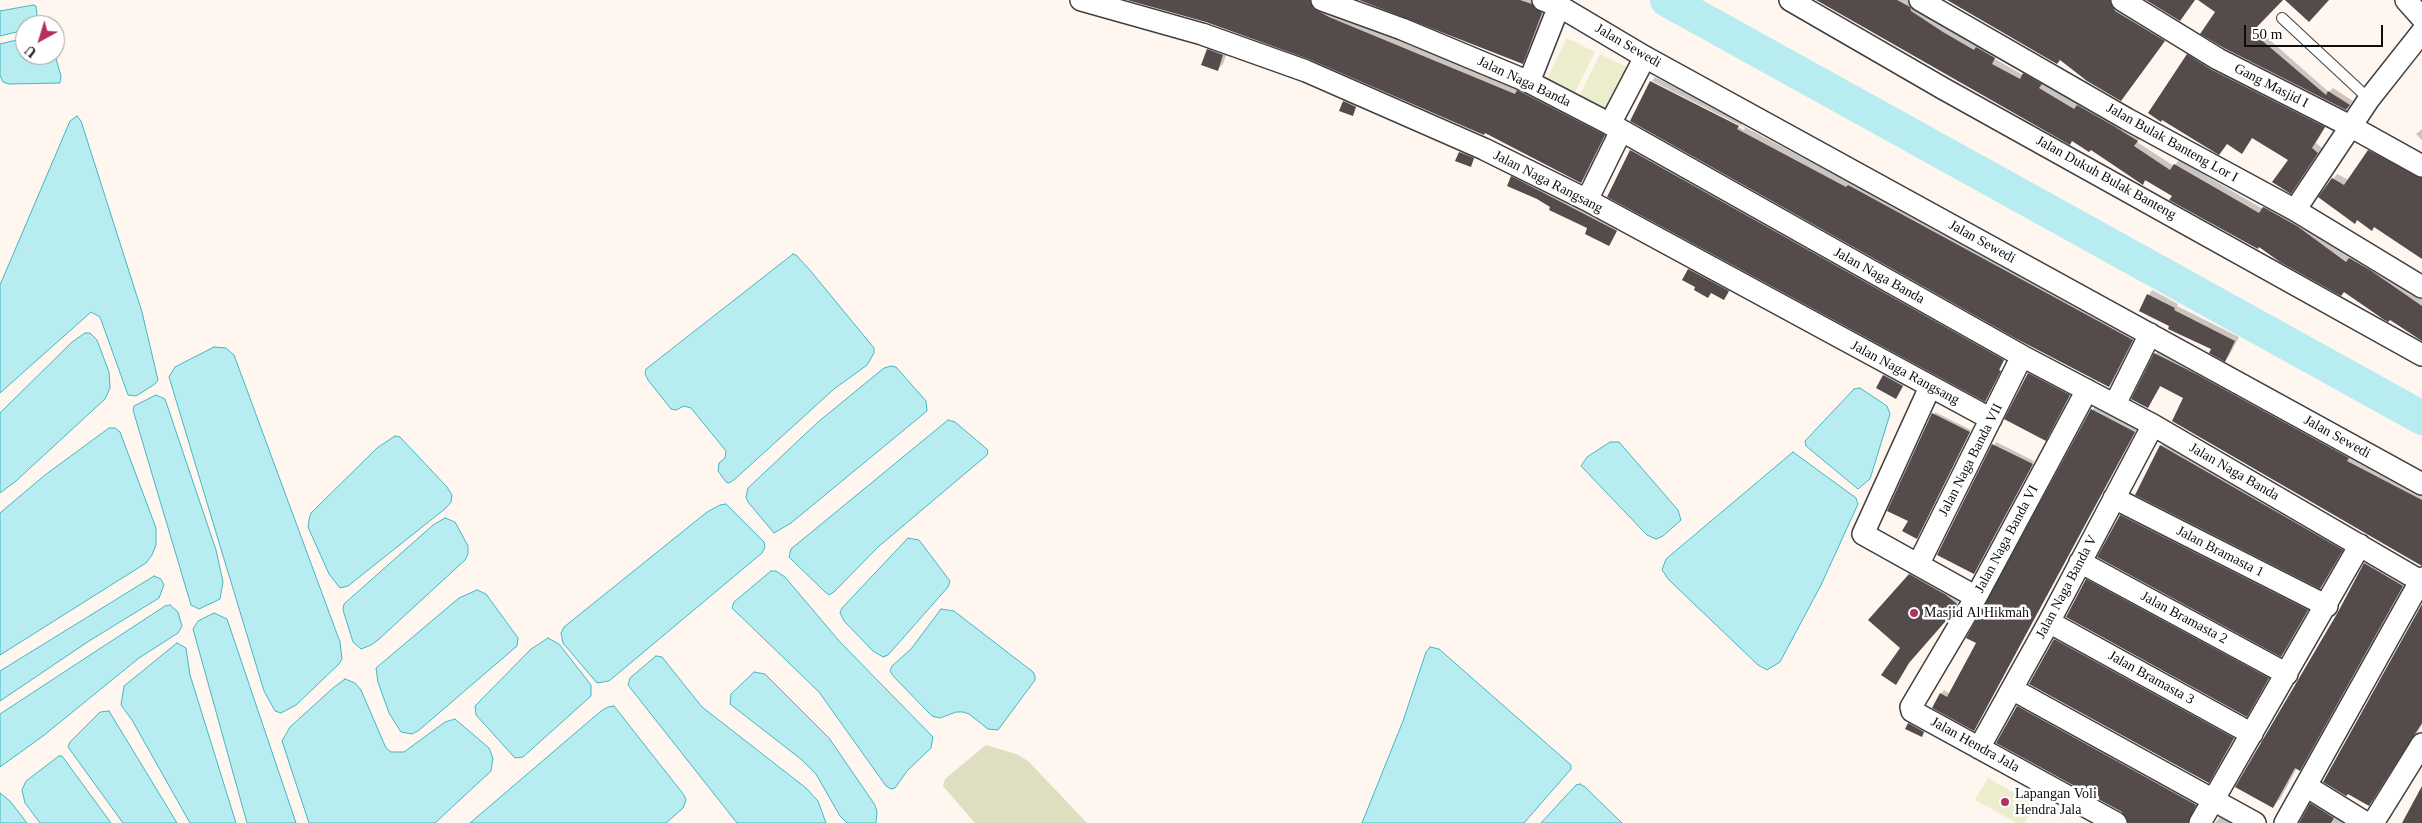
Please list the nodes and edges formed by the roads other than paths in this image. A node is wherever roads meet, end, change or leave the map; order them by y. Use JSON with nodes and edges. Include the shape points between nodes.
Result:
{"nodes":[{"id":1,"x":1081,"y":0,"type":"edge"},
{"id":2,"x":1322,"y":0,"type":"edge"},
{"id":3,"x":1790,"y":0,"type":"edge"},
{"id":4,"x":1920,"y":0,"type":"edge"},
{"id":5,"x":2406,"y":0,"type":"edge"},
{"id":6,"x":1551,"y":3,"type":"edge"},
{"id":7,"x":2132,"y":3,"type":"edge"},
{"id":8,"x":2282,"y":18,"type":"dead end"},
{"id":9,"x":2422,"y":18,"type":"edge"},
{"id":10,"x":2422,"y":32,"type":"edge"},
{"id":11,"x":1645,"y":57,"type":"junction"},
{"id":12,"x":1529,"y":82,"type":"junction"},
{"id":13,"x":2369,"y":99,"type":"junction"},
{"id":14,"x":2350,"y":126,"type":"junction"},
{"id":15,"x":1615,"y":127,"type":"junction"},
{"id":16,"x":2422,"y":166,"type":"edge"},
{"id":17,"x":1587,"y":200,"type":"junction"},
{"id":18,"x":2295,"y":210,"type":"junction"},
{"id":19,"x":2422,"y":287,"type":"edge"},
{"id":20,"x":2150,"y":334,"type":"junction"},
{"id":21,"x":2422,"y":355,"type":"edge"},
{"id":22,"x":2022,"y":356,"type":"junction"},
{"id":23,"x":1930,"y":387,"type":"junction"},
{"id":24,"x":2087,"y":390,"type":"junction"},
{"id":25,"x":2115,"y":404,"type":"junction"},
{"id":26,"x":1991,"y":419,"type":"junction"},
{"id":27,"x":2153,"y":425,"type":"junction"},
{"id":28,"x":2422,"y":484,"type":"edge"},
{"id":29,"x":2114,"y":498,"type":"junction"},
{"id":30,"x":2360,"y":545,"type":"junction"},
{"id":31,"x":2080,"y":562,"type":"junction"},
{"id":32,"x":1919,"y":563,"type":"junction"},
{"id":33,"x":2421,"y":581,"type":"edge"},
{"id":34,"x":1976,"y":596,"type":"junction"},
{"id":35,"x":2327,"y":606,"type":"junction"},
{"id":36,"x":2049,"y":622,"type":"junction"},
{"id":37,"x":2287,"y":674,"type":"junction"},
{"id":38,"x":2012,"y":688,"type":"junction"},
{"id":39,"x":1912,"y":712,"type":"joint"},
{"id":40,"x":2252,"y":734,"type":"junction"},
{"id":41,"x":2422,"y":744,"type":"edge"},
{"id":42,"x":1979,"y":748,"type":"junction"},
{"id":43,"x":2306,"y":786,"type":"junction"},
{"id":44,"x":2214,"y":800,"type":"junction"},
{"id":45,"x":2116,"y":823,"type":"edge"},
{"id":46,"x":2200,"y":823,"type":"edge"},
{"id":47,"x":2255,"y":823,"type":"edge"},
{"id":48,"x":2285,"y":823,"type":"edge"},
{"id":49,"x":2366,"y":823,"type":"edge"},
{"id":50,"x":2374,"y":823,"type":"edge"}],
"edges":[{"from":1,"to":17,"type":"street","name":"Jalan Naga Rangsang","via":[[1202,34],[1306,71],[1484,149]]},
{"from":2,"to":12,"type":"street","name":"Jalan Naga Banda","via":[[1402,29]]},
{"from":3,"to":21,"type":"street","name":"Jalan Dukuh Bulak Banteng"},
{"from":4,"to":18,"type":"street","name":"Jalan Bulak Banteng Lor I","via":[[2127,119]]},
{"from":5,"to":9,"type":"street"},
{"from":6,"to":11,"type":"street","name":"Jalan Sewedi"},
{"from":6,"to":12,"type":"street"},
{"from":7,"to":14,"type":"street","name":"Gang Masjid I","via":[[2218,59]]},
{"from":8,"to":13,"type":"lane"},
{"from":10,"to":13,"type":"street"},
{"from":11,"to":15,"type":"street"},
{"from":11,"to":20,"type":"street","name":"Jalan Sewedi"},
{"from":12,"to":15,"type":"street","name":"Jalan Naga Banda"},
{"from":13,"to":14,"type":"street"},
{"from":14,"to":16,"type":"street","name":"Gang Masjid I"},
{"from":14,"to":18,"type":"street"},
{"from":15,"to":17,"type":"street"},
{"from":15,"to":22,"type":"street","name":"Jalan Naga Banda"},
{"from":17,"to":23,"type":"street","name":"Jalan Naga Rangsang"},
{"from":18,"to":19,"type":"street","name":"Jalan Bulak Banteng Lor I"},
{"from":20,"to":25,"type":"street"},
{"from":20,"to":28,"type":"street","name":"Jalan Sewedi"},
{"from":22,"to":24,"type":"street","name":"Jalan Naga Banda"},
{"from":22,"to":26,"type":"street","name":"Jalan Naga Banda VII"},
{"from":23,"to":26,"type":"street","name":"Jalan Naga Rangsang"},
{"from":23,"to":32,"type":"street","via":[[1863,534]]},
{"from":24,"to":25,"type":"street","name":"Jalan Naga Banda"},
{"from":24,"to":34,"type":"street","name":"Jalan Naga Banda VI"},
{"from":25,"to":27,"type":"street","name":"Jalan Naga Banda"},
{"from":26,"to":32,"type":"street","name":"Jalan Naga Banda VII"},
{"from":27,"to":29,"type":"street","name":"Jalan Naga Banda V"},
{"from":27,"to":30,"type":"street","name":"Jalan Naga Banda"},
{"from":29,"to":31,"type":"street","name":"Jalan Naga Banda V"},
{"from":29,"to":35,"type":"street","name":"Jalan Bramasta 1"},
{"from":30,"to":33,"type":"street","name":"Jalan Naga Banda"},
{"from":30,"to":35,"type":"street"},
{"from":31,"to":36,"type":"street","name":"Jalan Naga Banda V"},
{"from":31,"to":37,"type":"street","name":"Jalan Bramasta 2"},
{"from":32,"to":34,"type":"street"},
{"from":33,"to":43,"type":"street"},
{"from":34,"to":39,"type":"street","name":"Jalan Naga Banda VI","via":[[1917,694]]},
{"from":35,"to":37,"type":"street"},
{"from":36,"to":38,"type":"street","name":"Jalan Naga Banda V"},
{"from":36,"to":40,"type":"street","name":"Jalan Bramasta 3"},
{"from":37,"to":40,"type":"street"},
{"from":38,"to":42,"type":"street","name":"Jalan Naga Banda V"},
{"from":38,"to":44,"type":"street"},
{"from":39,"to":42,"type":"street","name":"Jalan Hendra Jala"},
{"from":40,"to":44,"type":"street"},
{"from":41,"to":50,"type":"street"},
{"from":42,"to":45,"type":"street","name":"Jalan Hendra Jala"},
{"from":43,"to":48,"type":"street"},
{"from":43,"to":49,"type":"street"},
{"from":44,"to":46,"type":"street"},
{"from":44,"to":47,"type":"street"}]}
